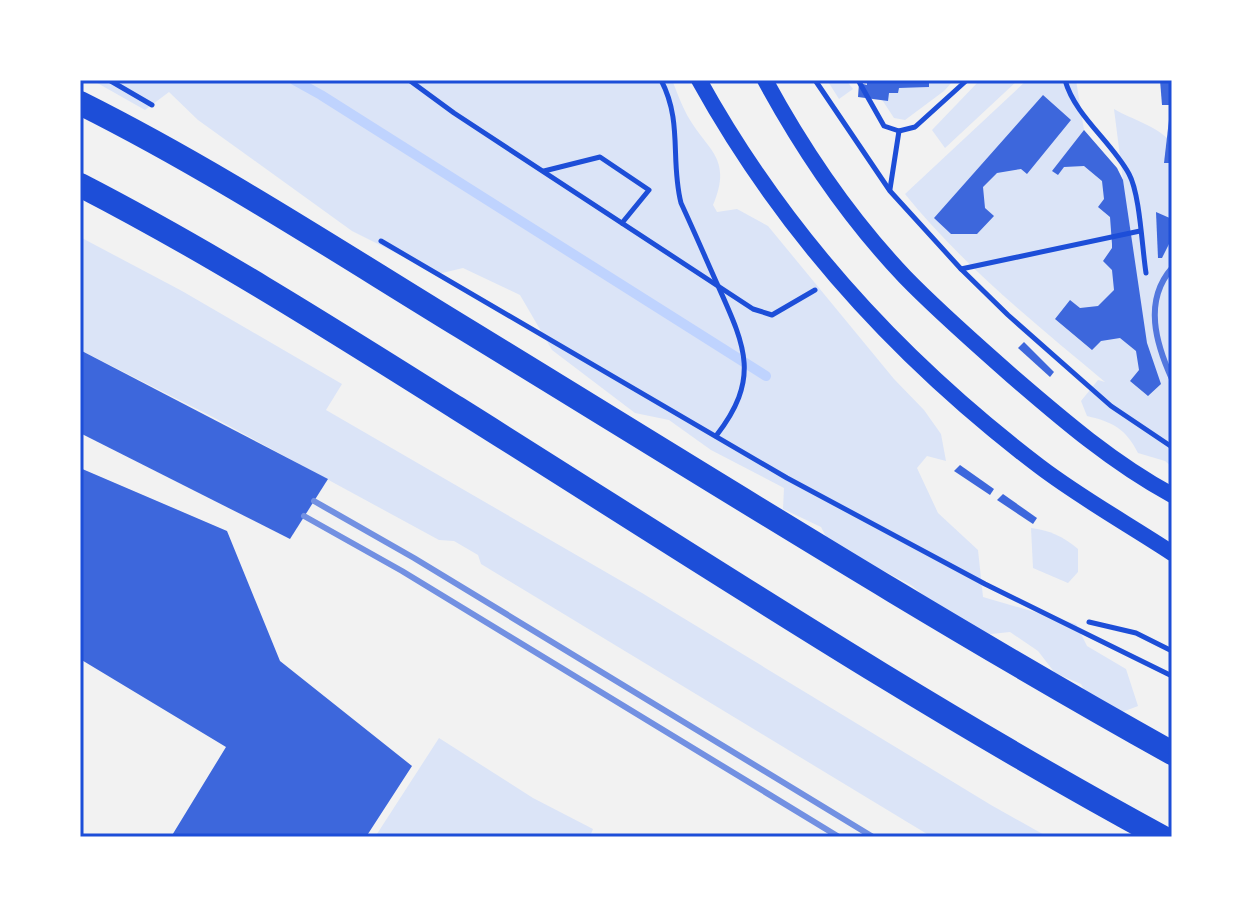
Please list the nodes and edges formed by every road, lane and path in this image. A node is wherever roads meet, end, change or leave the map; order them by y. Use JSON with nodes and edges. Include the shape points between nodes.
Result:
{"nodes":[{"id":1,"x":109,"y":80,"type":"edge"},
{"id":2,"x":409,"y":80,"type":"edge"},
{"id":3,"x":661,"y":80,"type":"edge"},
{"id":4,"x":699,"y":80,"type":"edge"},
{"id":5,"x":765,"y":80,"type":"edge"},
{"id":6,"x":815,"y":80,"type":"edge"},
{"id":7,"x":858,"y":80,"type":"edge"},
{"id":8,"x":967,"y":80,"type":"edge"},
{"id":9,"x":1065,"y":80,"type":"edge"},
{"id":10,"x":80,"y":103,"type":"edge"},
{"id":11,"x":162,"y":111,"type":"dead end"},
{"id":12,"x":899,"y":131,"type":"junction"},
{"id":13,"x":543,"y":171,"type":"junction"},
{"id":14,"x":80,"y":185,"type":"edge"},
{"id":15,"x":890,"y":191,"type":"junction"},
{"id":16,"x":622,"y":223,"type":"junction"},
{"id":17,"x":1140,"y":231,"type":"junction"},
{"id":18,"x":369,"y":233,"type":"dead end"},
{"id":19,"x":1172,"y":268,"type":"edge"},
{"id":20,"x":961,"y":269,"type":"junction"},
{"id":21,"x":1147,"y":277,"type":"dead end"},
{"id":22,"x":815,"y":290,"type":"dead end"},
{"id":23,"x":1172,"y":379,"type":"edge"},
{"id":24,"x":716,"y":436,"type":"junction"},
{"id":25,"x":1172,"y":447,"type":"edge"},
{"id":26,"x":1172,"y":495,"type":"edge"},
{"id":27,"x":1172,"y":553,"type":"edge"},
{"id":28,"x":1089,"y":622,"type":"dead end"},
{"id":29,"x":1172,"y":651,"type":"edge"},
{"id":30,"x":1172,"y":676,"type":"edge"},
{"id":31,"x":1172,"y":753,"type":"edge"},
{"id":32,"x":1162,"y":837,"type":"edge"}],
"edges":[{"from":1,"to":11,"type":"path"},
{"from":2,"to":13,"type":"path"},
{"from":3,"to":24,"type":"path","via":[[675,114],[681,203],[744,350],[740,398]]},
{"from":4,"to":27,"type":"main road","via":[[800,236],[927,372],[1041,468]]},
{"from":5,"to":26,"type":"main road","via":[[815,162],[906,278],[1092,445]]},
{"from":6,"to":15,"type":"path"},
{"from":7,"to":12,"type":"path","via":[[884,126]]},
{"from":8,"to":12,"type":"path","via":[[915,127]]},
{"from":9,"to":17,"type":"path","via":[[1129,174]]},
{"from":10,"to":31,"type":"highway","via":[[287,217],[796,532]]},
{"from":12,"to":15,"type":"path"},
{"from":13,"to":16,"type":"path"},
{"from":13,"to":16,"type":"path","via":[[600,157],[649,190]]},
{"from":14,"to":32,"type":"highway","via":[[244,275],[910,693]]},
{"from":15,"to":20,"type":"path"},
{"from":16,"to":22,"type":"path","via":[[753,309],[772,315]]},
{"from":17,"to":20,"type":"path"},
{"from":17,"to":21,"type":"path"},
{"from":18,"to":24,"type":"path"},
{"from":19,"to":23,"type":"lane","via":[[1159,292],[1154,323]]},
{"from":20,"to":25,"type":"path","via":[[1111,406]]},
{"from":24,"to":30,"type":"path","via":[[985,584]]},
{"from":28,"to":29,"type":"path","via":[[1136,633]]}]}
